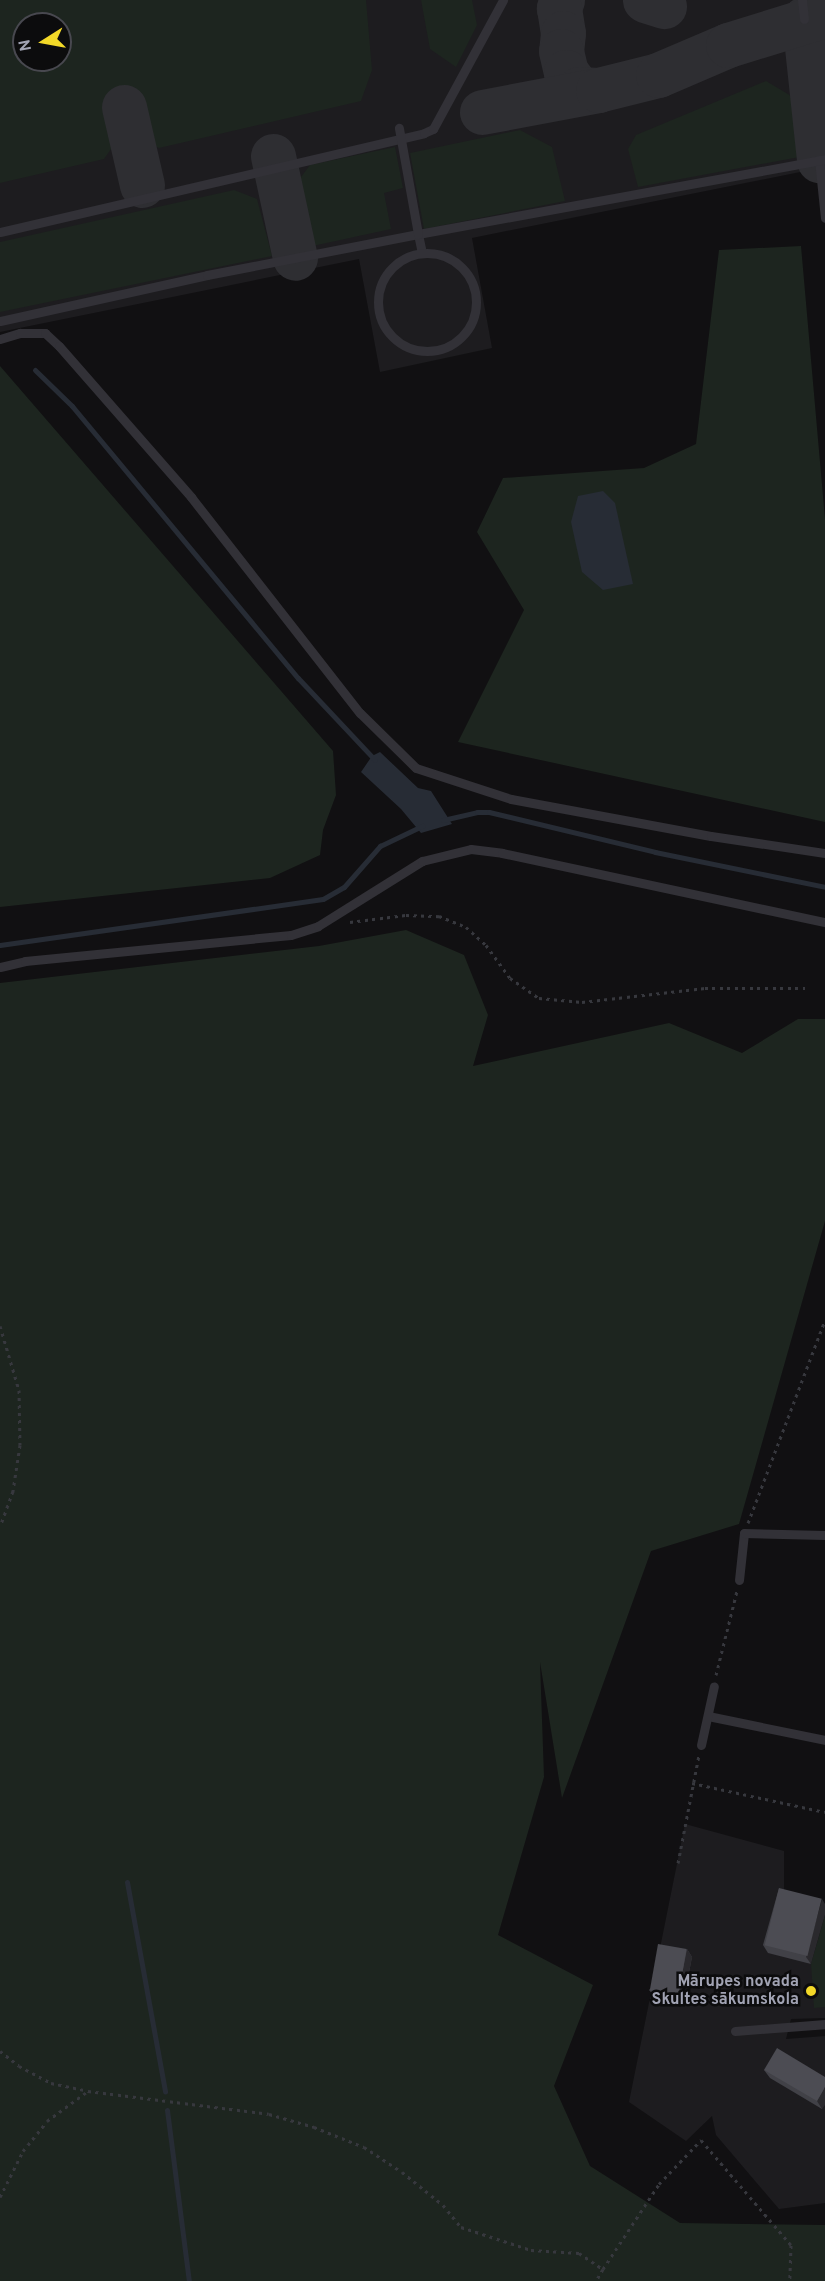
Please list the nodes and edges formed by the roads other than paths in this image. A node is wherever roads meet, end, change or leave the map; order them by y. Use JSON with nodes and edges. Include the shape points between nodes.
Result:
{"nodes":[{"id":1,"x":503,"y":0,"type":"edge"},
{"id":2,"x":802,"y":0,"type":"edge"},
{"id":3,"x":804,"y":19,"type":"dead end"},
{"id":4,"x":400,"y":133,"type":"junction"},
{"id":5,"x":822,"y":160,"type":"edge"},
{"id":6,"x":825,"y":218,"type":"edge"},
{"id":7,"x":0,"y":232,"type":"edge"},
{"id":8,"x":418,"y":234,"type":"junction"},
{"id":9,"x":422,"y":253,"type":"junction"},
{"id":10,"x":0,"y":321,"type":"edge"},
{"id":11,"x":0,"y":339,"type":"edge"},
{"id":12,"x":825,"y":853,"type":"edge"},
{"id":13,"x":825,"y":922,"type":"edge"},
{"id":14,"x":0,"y":967,"type":"edge"},
{"id":15,"x":825,"y":1535,"type":"edge"},
{"id":16,"x":739,"y":1580,"type":"road end"},
{"id":17,"x":714,"y":1686,"type":"road end"},
{"id":18,"x":708,"y":1716,"type":"junction"},
{"id":19,"x":825,"y":1740,"type":"edge"},
{"id":20,"x":701,"y":1745,"type":"road end"},
{"id":21,"x":825,"y":2024,"type":"edge"},
{"id":22,"x":735,"y":2031,"type":"dead end"}],
"edges":[{"from":1,"to":4,"type":"lane","via":[[433,129]]},
{"from":2,"to":3,"type":"lane"},
{"from":4,"to":7,"type":"lane"},
{"from":4,"to":8,"type":"lane"},
{"from":5,"to":6,"type":"lane"},
{"from":5,"to":8,"type":"lane"},
{"from":8,"to":9,"type":"lane"},
{"from":8,"to":10,"type":"lane"},
{"from":9,"to":9,"type":"lane","via":[[407,257],[389,272],[379,292],[378,308],[391,336],[405,346],[420,351],[437,350],[464,333],[473,319],[476,303],[466,272],[438,254]]},
{"from":11,"to":12,"type":"lane","via":[[20,333],[45,333],[59,346],[191,497],[360,713],[416,768],[511,799]]},
{"from":13,"to":14,"type":"lane","via":[[471,849],[422,861],[318,926],[291,935],[25,961]]},
{"from":15,"to":16,"type":"lane","via":[[744,1533]]},
{"from":17,"to":18,"type":"lane"},
{"from":18,"to":19,"type":"lane"},
{"from":18,"to":20,"type":"lane"},
{"from":21,"to":22,"type":"lane"}]}
